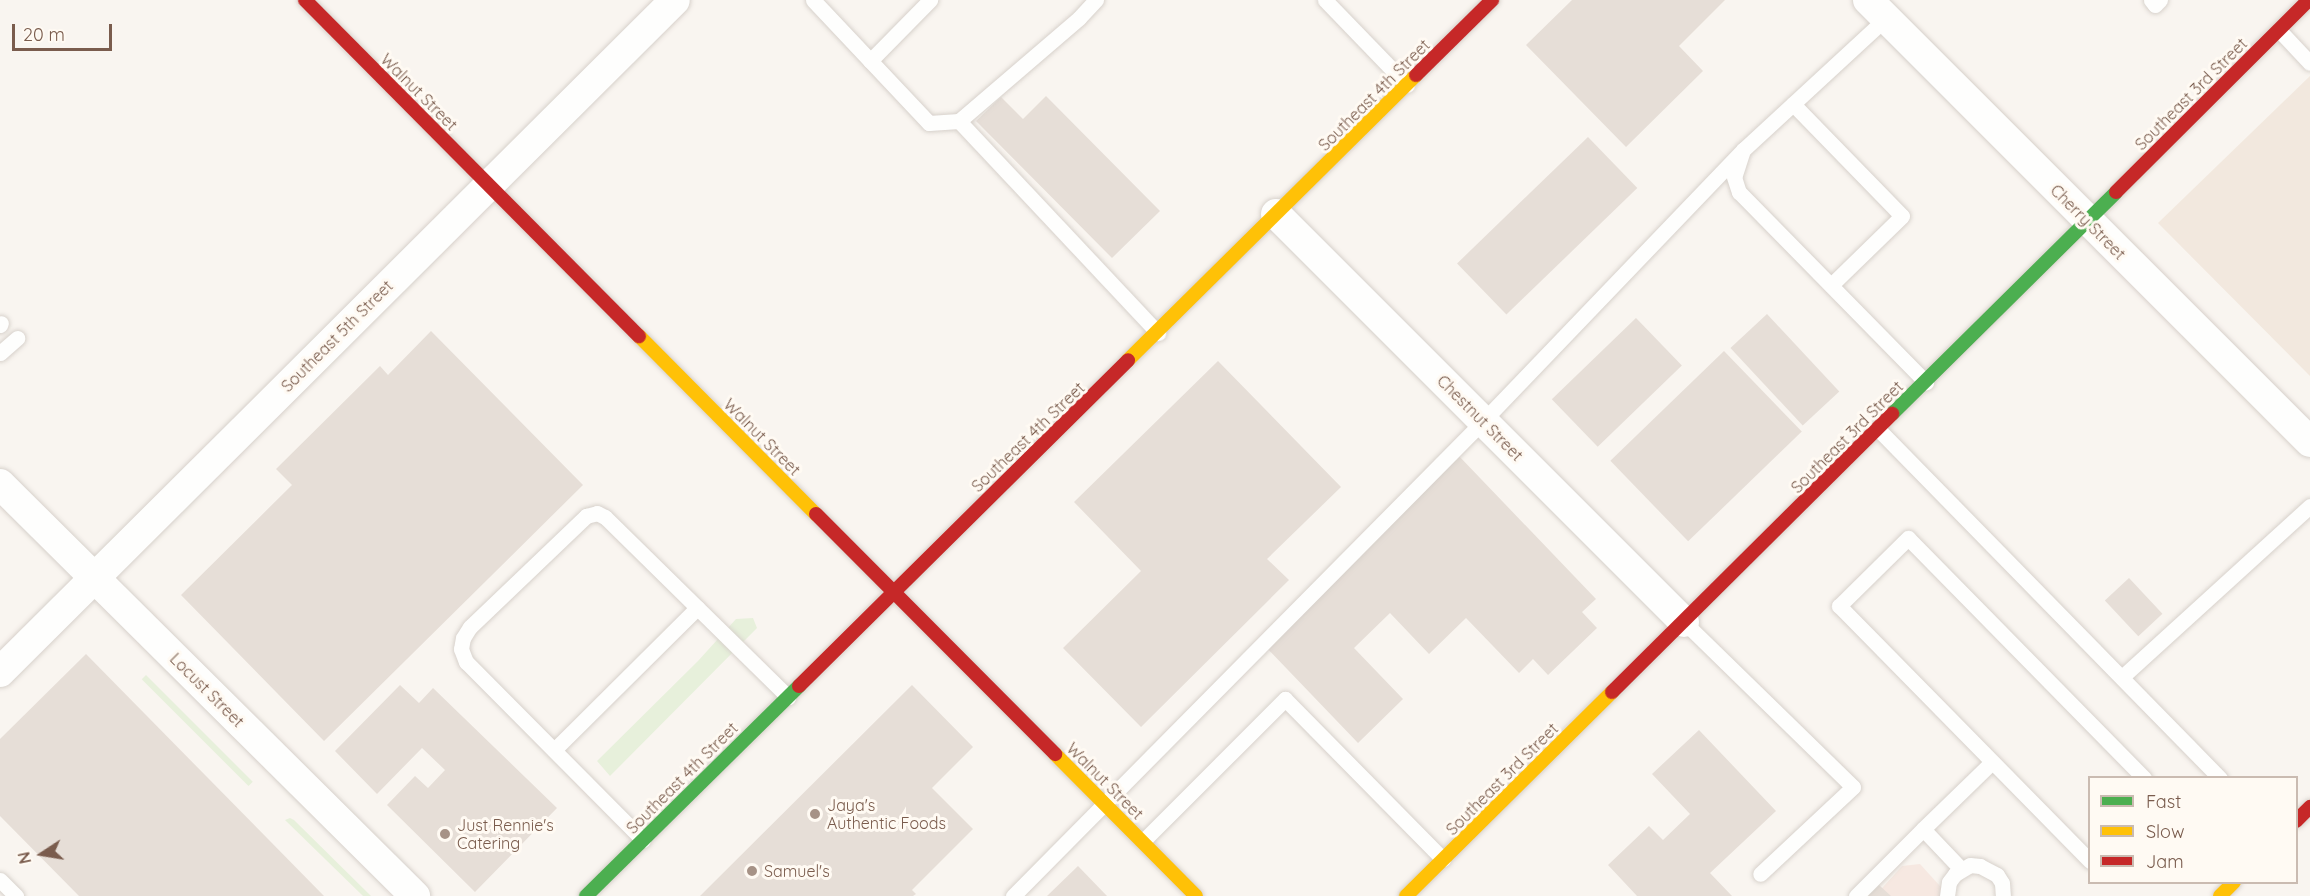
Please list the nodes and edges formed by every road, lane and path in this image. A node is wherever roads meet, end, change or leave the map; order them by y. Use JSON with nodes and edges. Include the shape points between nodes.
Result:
{"nodes":[{"id":1,"x":305,"y":0,"type":"edge"},
{"id":2,"x":675,"y":0,"type":"edge"},
{"id":3,"x":813,"y":0,"type":"edge"},
{"id":4,"x":930,"y":0,"type":"edge"},
{"id":5,"x":1096,"y":0,"type":"edge"},
{"id":6,"x":1325,"y":0,"type":"edge"},
{"id":7,"x":1492,"y":0,"type":"edge"},
{"id":8,"x":2151,"y":0,"type":"edge"},
{"id":9,"x":2160,"y":0,"type":"edge"},
{"id":10,"x":2309,"y":0,"type":"edge"},
{"id":11,"x":1877,"y":9,"type":"edge"},
{"id":12,"x":2279,"y":30,"type":"junction"},
{"id":13,"x":870,"y":61,"type":"junction"},
{"id":14,"x":2310,"y":63,"type":"edge"},
{"id":15,"x":1407,"y":85,"type":"junction"},
{"id":16,"x":1793,"y":104,"type":"junction"},
{"id":17,"x":959,"y":122,"type":"junction"},
{"id":18,"x":1743,"y":150,"type":"junction"},
{"id":19,"x":488,"y":186,"type":"junction"},
{"id":20,"x":1276,"y":214,"type":"junction"},
{"id":21,"x":2087,"y":221,"type":"junction"},
{"id":22,"x":1830,"y":285,"type":"junction"},
{"id":23,"x":1158,"y":333,"type":"junction"},
{"id":24,"x":17,"y":338,"type":"dead end"},
{"id":25,"x":0,"y":353,"type":"edge"},
{"id":26,"x":1926,"y":382,"type":"junction"},
{"id":27,"x":1483,"y":421,"type":"junction"},
{"id":28,"x":1878,"y":429,"type":"junction"},
{"id":29,"x":2310,"y":442,"type":"edge"},
{"id":30,"x":0,"y":484,"type":"edge"},
{"id":31,"x":2310,"y":506,"type":"edge"},
{"id":32,"x":92,"y":578,"type":"junction"},
{"id":33,"x":893,"y":592,"type":"junction"},
{"id":34,"x":697,"y":608,"type":"junction"},
{"id":35,"x":1684,"y":622,"type":"junction"},
{"id":36,"x":0,"y":672,"type":"edge"},
{"id":37,"x":2122,"y":677,"type":"junction"},
{"id":38,"x":788,"y":697,"type":"junction"},
{"id":39,"x":554,"y":750,"type":"junction"},
{"id":40,"x":1992,"y":762,"type":"junction"},
{"id":41,"x":2143,"y":776,"type":"edge"},
{"id":42,"x":2219,"y":776,"type":"edge"},
{"id":43,"x":1104,"y":804,"type":"junction"},
{"id":44,"x":2310,"y":807,"type":"edge"},
{"id":45,"x":2298,"y":818,"type":"edge"},
{"id":46,"x":1923,"y":829,"type":"junction"},
{"id":47,"x":643,"y":840,"type":"junction"},
{"id":48,"x":1143,"y":841,"type":"junction"},
{"id":49,"x":1443,"y":859,"type":"junction"},
{"id":50,"x":2088,"y":859,"type":"edge"},
{"id":51,"x":1961,"y":869,"type":"junction"},
{"id":52,"x":1760,"y":874,"type":"dead end"},
{"id":53,"x":0,"y":880,"type":"edge"},
{"id":54,"x":2232,"y":884,"type":"edge"},
{"id":55,"x":2005,"y":895,"type":"edge"},
{"id":56,"x":16,"y":896,"type":"edge"},
{"id":57,"x":415,"y":896,"type":"edge"},
{"id":58,"x":586,"y":896,"type":"edge"},
{"id":59,"x":1013,"y":896,"type":"edge"},
{"id":60,"x":1196,"y":896,"type":"edge"},
{"id":61,"x":1406,"y":896,"type":"edge"},
{"id":62,"x":1856,"y":896,"type":"edge"},
{"id":63,"x":1947,"y":896,"type":"edge"},
{"id":64,"x":2220,"y":896,"type":"edge"}],
"edges":[{"from":1,"to":19,"type":"street","name":"Walnut Street"},
{"from":2,"to":19,"type":"street","name":"Southeast 5th Street"},
{"from":3,"to":13,"type":"lane"},
{"from":4,"to":13,"type":"lane"},
{"from":5,"to":17,"type":"lane"},
{"from":6,"to":15,"type":"lane"},
{"from":7,"to":15,"type":"street","name":"Southeast 4th Street"},
{"from":8,"to":9,"type":"lane","via":[[2155,4]]},
{"from":10,"to":12,"type":"street","name":"Southeast 3rd Street"},
{"from":11,"to":16,"type":"lane"},
{"from":11,"to":21,"type":"street","name":"Cherry Street"},
{"from":12,"to":14,"type":"lane"},
{"from":12,"to":21,"type":"street","name":"Southeast 3rd Street"},
{"from":13,"to":17,"type":"lane","via":[[929,123]]},
{"from":15,"to":20,"type":"street","name":"Southeast 4th Street"},
{"from":16,"to":18,"type":"lane"},
{"from":16,"to":22,"type":"lane","via":[[1902,216]]},
{"from":17,"to":23,"type":"lane"},
{"from":18,"to":22,"type":"lane","via":[[1734,177],[1739,192]]},
{"from":18,"to":27,"type":"lane"},
{"from":19,"to":32,"type":"street","name":"Southeast 5th Street"},
{"from":19,"to":33,"type":"street","name":"Walnut Street"},
{"from":20,"to":23,"type":"street","name":"Southeast 4th Street"},
{"from":20,"to":27,"type":"street","name":"Chestnut Street"},
{"from":21,"to":26,"type":"street","name":"Southeast 3rd Street"},
{"from":21,"to":29,"type":"street","name":"Cherry Street"},
{"from":22,"to":26,"type":"lane"},
{"from":23,"to":33,"type":"street","name":"Southeast 4th Street"},
{"from":24,"to":25,"type":"lane"},
{"from":26,"to":28,"type":"street","name":"Southeast 3rd Street"},
{"from":27,"to":35,"type":"street","name":"Chestnut Street"},
{"from":27,"to":43,"type":"lane"},
{"from":28,"to":35,"type":"street","name":"Southeast 3rd Street"},
{"from":28,"to":37,"type":"lane"},
{"from":30,"to":32,"type":"street","name":"Locust Street"},
{"from":31,"to":37,"type":"lane"},
{"from":32,"to":36,"type":"street","name":"Southeast 5th Street"},
{"from":32,"to":57,"type":"street","name":"Locust Street"},
{"from":33,"to":38,"type":"street","name":"Southeast 4th Street"},
{"from":33,"to":43,"type":"street","name":"Walnut Street"},
{"from":34,"to":38,"type":"lane"},
{"from":34,"to":39,"type":"lane"},
{"from":34,"to":39,"type":"lane","via":[[597,513],[586,516],[470,627],[461,649],[466,662]]},
{"from":35,"to":49,"type":"street","name":"Southeast 3rd Street"},
{"from":35,"to":52,"type":"lane","via":[[1853,787]]},
{"from":37,"to":42,"type":"lane"},
{"from":38,"to":47,"type":"street","name":"Southeast 4th Street"},
{"from":39,"to":47,"type":"lane"},
{"from":40,"to":41,"type":"lane","via":[[1839,606],[1908,538]]},
{"from":40,"to":46,"type":"lane"},
{"from":40,"to":50,"type":"lane"},
{"from":43,"to":48,"type":"street","name":"Walnut Street"},
{"from":43,"to":59,"type":"lane"},
{"from":44,"to":45,"type":"street"},
{"from":46,"to":51,"type":"lane"},
{"from":46,"to":62,"type":"lane"},
{"from":47,"to":58,"type":"street","name":"Southeast 4th Street"},
{"from":48,"to":49,"type":"lane","via":[[1285,699]]},
{"from":48,"to":60,"type":"street","name":"Walnut Street"},
{"from":49,"to":61,"type":"street","name":"Southeast 3rd Street"},
{"from":51,"to":55,"type":"lane","via":[[1989,869],[2002,883]]},
{"from":51,"to":63,"type":"lane","via":[[1949,882]]},
{"from":53,"to":56,"type":"lane"},
{"from":54,"to":64,"type":"street"}]}
